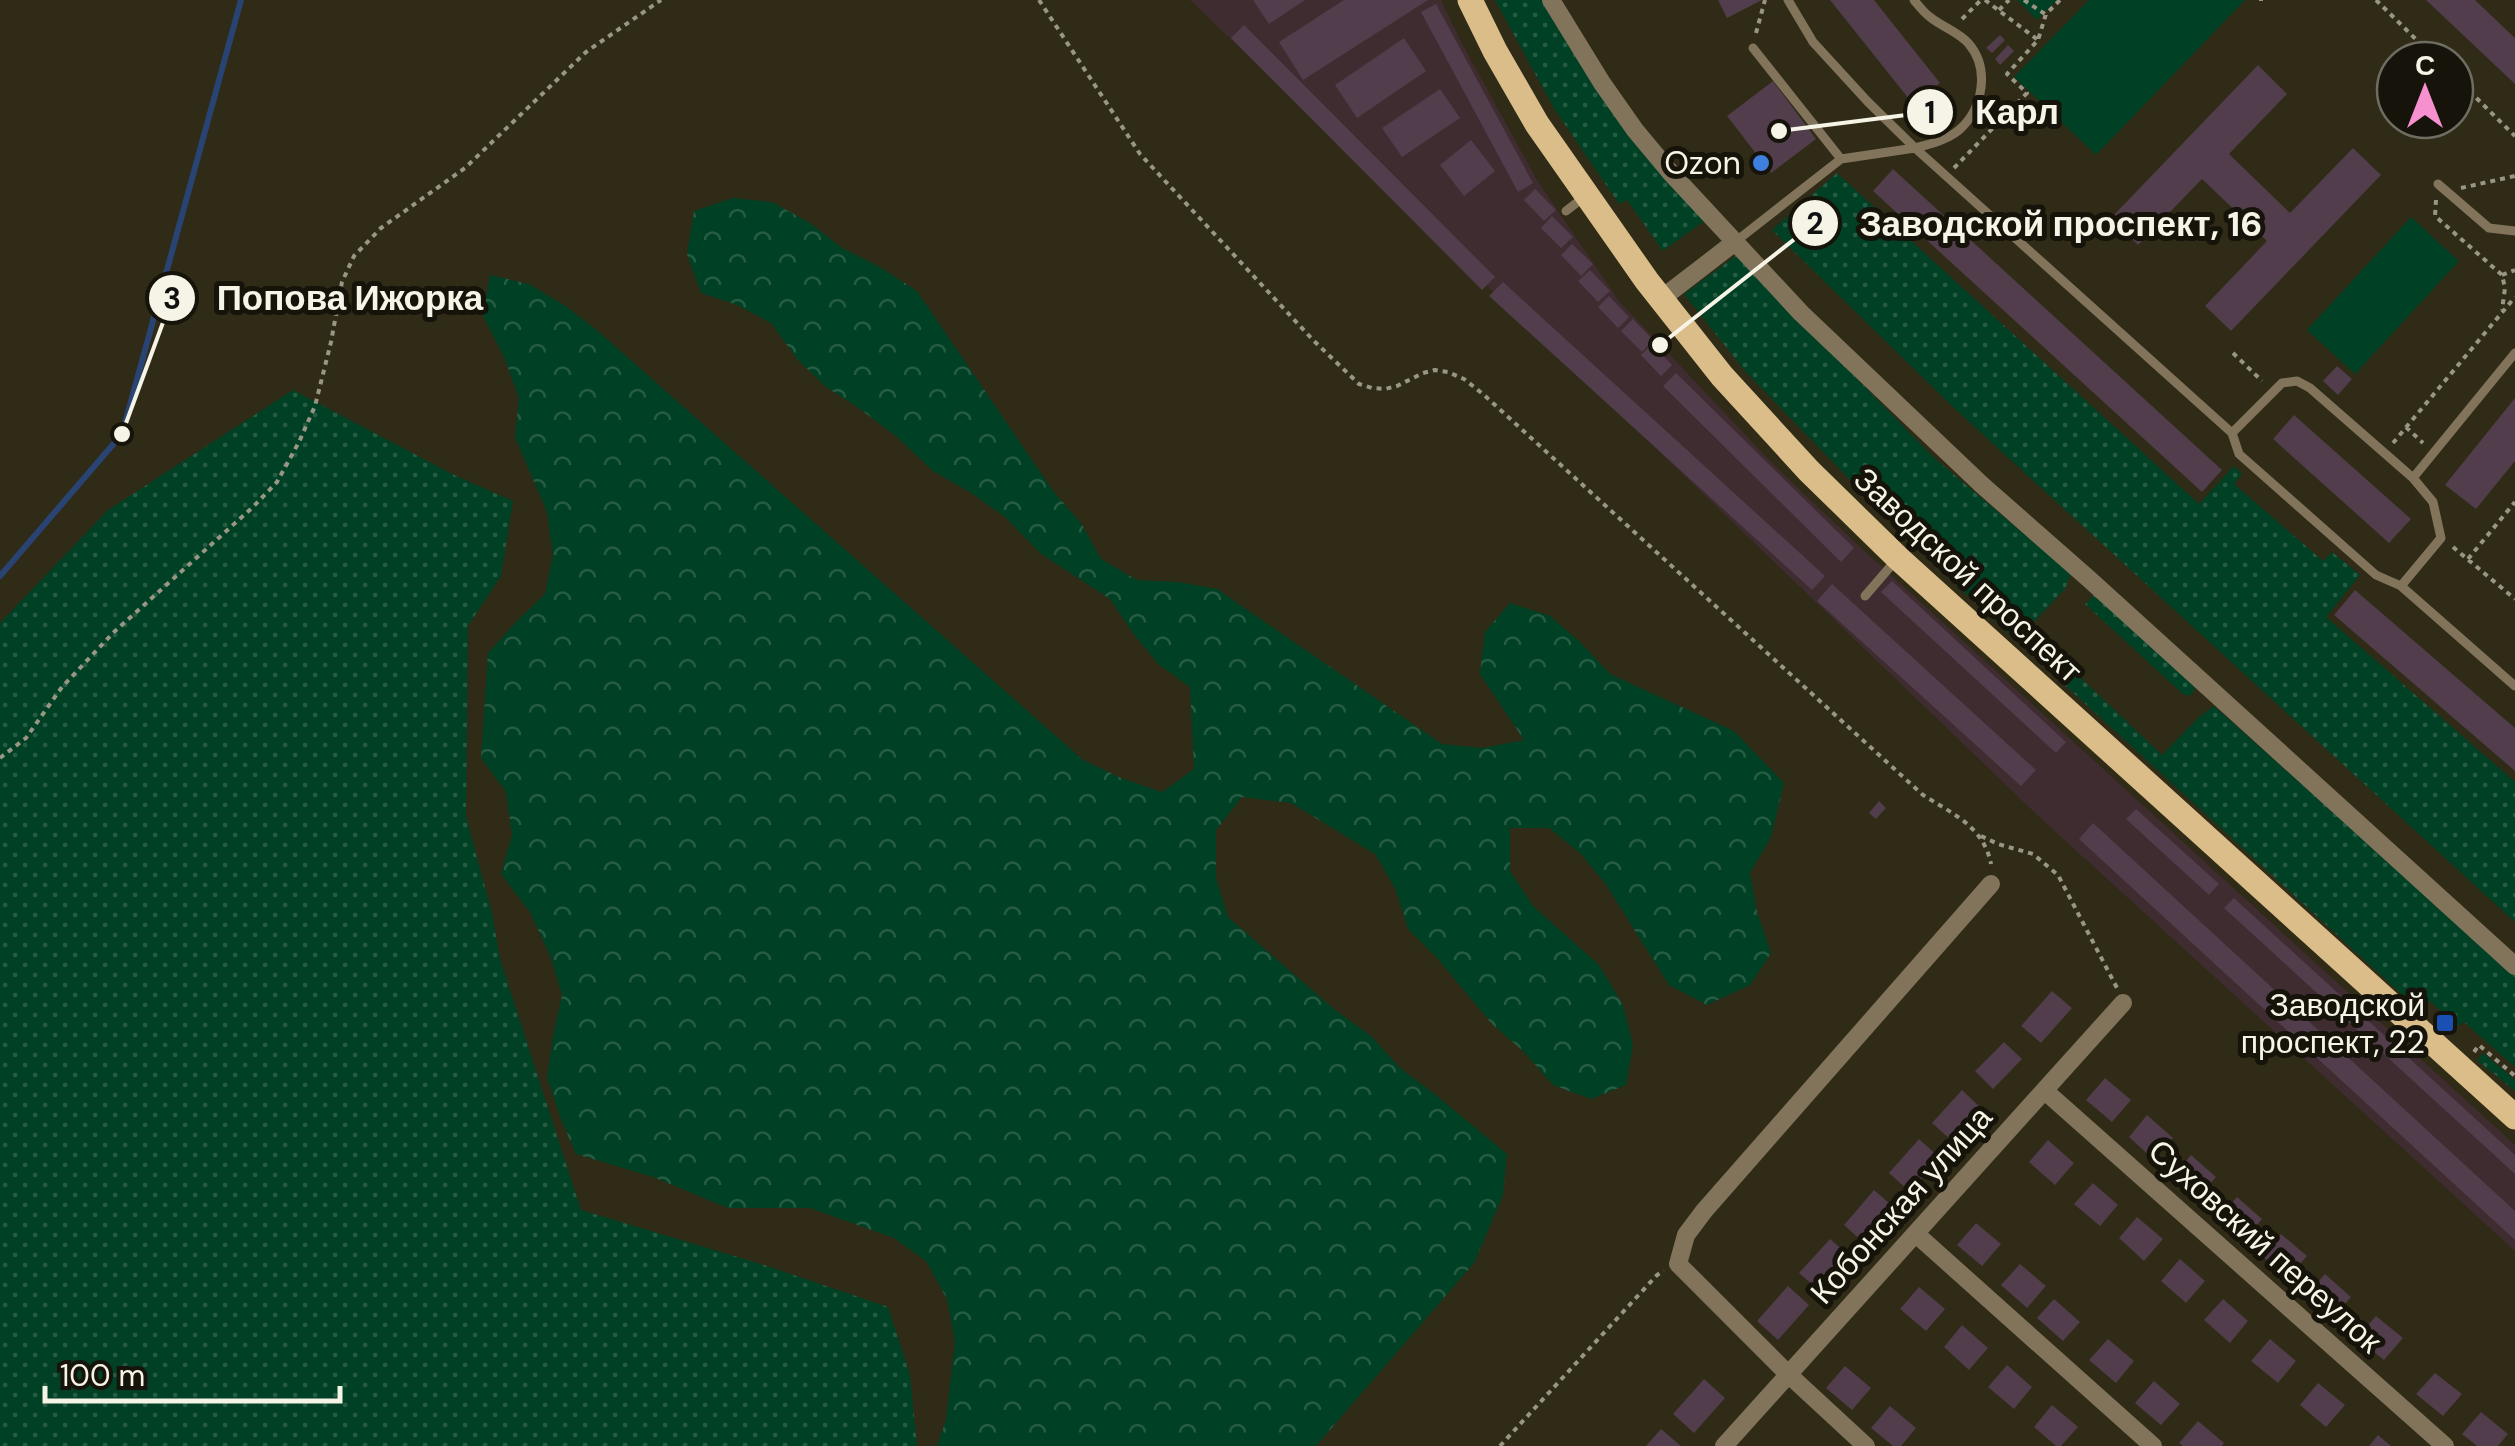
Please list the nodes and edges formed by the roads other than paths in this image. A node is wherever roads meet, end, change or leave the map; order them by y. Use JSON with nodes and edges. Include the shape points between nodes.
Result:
{"nodes":[{"id":1,"x":1470,"y":0,"type":"edge"},
{"id":2,"x":1551,"y":0,"type":"edge"},
{"id":3,"x":1788,"y":0,"type":"edge"},
{"id":4,"x":1914,"y":0,"type":"edge"},
{"id":5,"x":1752,"y":48,"type":"road end"},
{"id":6,"x":1915,"y":148,"type":"junction"},
{"id":7,"x":1841,"y":158,"type":"junction"},
{"id":8,"x":2441,"y":187,"type":"road end"},
{"id":9,"x":2515,"y":232,"type":"edge"},
{"id":10,"x":1735,"y":242,"type":"junction"},
{"id":11,"x":1661,"y":299,"type":"junction"},
{"id":12,"x":2515,"y":354,"type":"edge"},
{"id":13,"x":2232,"y":433,"type":"junction"},
{"id":14,"x":2413,"y":478,"type":"junction"},
{"id":15,"x":1898,"y":558,"type":"junction"},
{"id":16,"x":2400,"y":586,"type":"junction"},
{"id":17,"x":1865,"y":596,"type":"dead end"},
{"id":18,"x":2515,"y":686,"type":"edge"},
{"id":19,"x":1991,"y":884,"type":"road end"},
{"id":20,"x":2515,"y":966,"type":"edge"},
{"id":21,"x":2122,"y":1003,"type":"road end"},
{"id":22,"x":2045,"y":1090,"type":"junction"},
{"id":23,"x":2515,"y":1117,"type":"edge"},
{"id":24,"x":1916,"y":1234,"type":"junction"},
{"id":25,"x":1788,"y":1374,"type":"junction"},
{"id":26,"x":1724,"y":1446,"type":"edge"},
{"id":27,"x":1866,"y":1446,"type":"edge"},
{"id":28,"x":2153,"y":1446,"type":"edge"},
{"id":29,"x":2445,"y":1446,"type":"edge"}],
"edges":[{"from":1,"to":11,"type":"main road","name":"Заводской проспект","via":[[1576,203]]},
{"from":2,"to":10,"type":"street","via":[[1636,130]]},
{"from":3,"to":6,"type":"lane","via":[[1814,42]]},
{"from":4,"to":6,"type":"lane","via":[[1968,43],[1980,64],[1982,88],[1959,130]]},
{"from":5,"to":7,"type":"lane"},
{"from":6,"to":7,"type":"lane"},
{"from":6,"to":13,"type":"lane"},
{"from":7,"to":10,"type":"lane"},
{"from":8,"to":9,"type":"lane","via":[[2488,228]]},
{"from":10,"to":11,"type":"street"},
{"from":10,"to":20,"type":"street","via":[[1982,486]]},
{"from":11,"to":15,"type":"main road","name":"Заводской проспект","via":[[1722,376]]},
{"from":12,"to":14,"type":"lane"},
{"from":13,"to":14,"type":"lane","via":[[2282,382],[2296,381]]},
{"from":13,"to":16,"type":"lane","via":[[2239,454],[2376,575]]},
{"from":14,"to":16,"type":"lane","via":[[2433,502],[2442,538]]},
{"from":15,"to":17,"type":"lane"},
{"from":15,"to":23,"type":"main road","name":"Заводской проспект"},
{"from":16,"to":18,"type":"lane"},
{"from":19,"to":25,"type":"street","via":[[1686,1235],[1678,1264]]},
{"from":21,"to":22,"type":"street","name":"Кобонская улица"},
{"from":22,"to":24,"type":"street","name":"Кобонская улица"},
{"from":22,"to":29,"type":"street","name":"Суховский переулок"},
{"from":24,"to":25,"type":"street","name":"Кобонская улица"},
{"from":24,"to":28,"type":"street"},
{"from":25,"to":26,"type":"street","name":"Кобонская улица"},
{"from":25,"to":27,"type":"street"}]}
